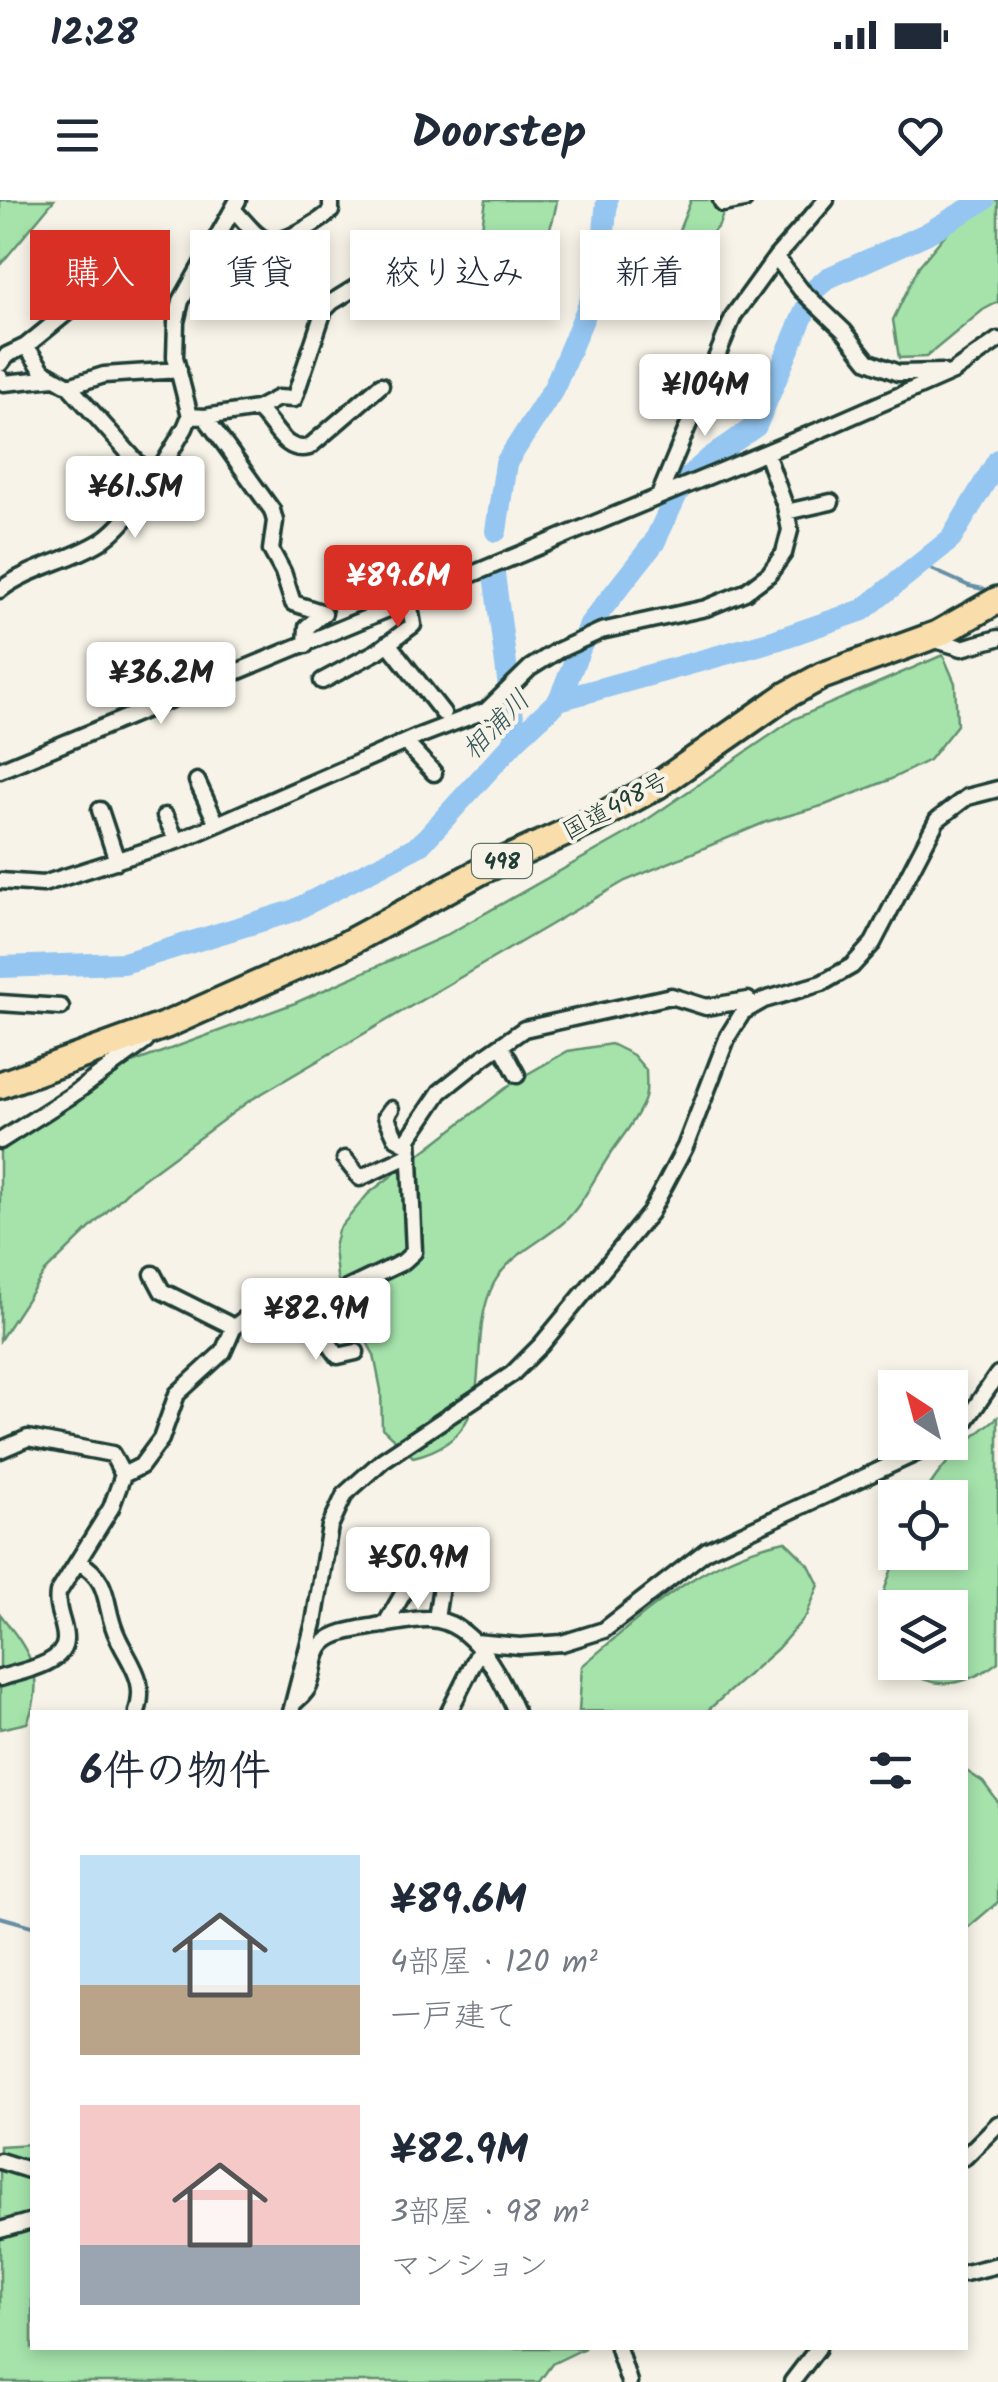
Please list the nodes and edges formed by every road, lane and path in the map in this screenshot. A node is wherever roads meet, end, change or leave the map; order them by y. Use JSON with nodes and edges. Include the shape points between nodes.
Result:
{"nodes":[{"id":1,"x":721,"y":200,"type":"edge"},
{"id":2,"x":744,"y":200,"type":"edge"},
{"id":3,"x":826,"y":200,"type":"edge"},
{"id":4,"x":331,"y":203,"type":"dead end"},
{"id":5,"x":235,"y":204,"type":"edge"},
{"id":6,"x":776,"y":256,"type":"junction"},
{"id":7,"x":350,"y":291,"type":"edge"},
{"id":8,"x":58,"y":320,"type":"edge"},
{"id":9,"x":998,"y":340,"type":"edge"},
{"id":10,"x":26,"y":346,"type":"junction"},
{"id":11,"x":323,"y":357,"type":"dead end"},
{"id":12,"x":0,"y":364,"type":"edge"},
{"id":13,"x":179,"y":370,"type":"junction"},
{"id":14,"x":304,"y":371,"type":"junction"},
{"id":15,"x":953,"y":372,"type":"junction"},
{"id":16,"x":0,"y":377,"type":"edge"},
{"id":17,"x":54,"y":378,"type":"junction"},
{"id":18,"x":381,"y":385,"type":"dead end"},
{"id":19,"x":69,"y":386,"type":"junction"},
{"id":20,"x":256,"y":409,"type":"junction"},
{"id":21,"x":198,"y":416,"type":"junction"},
{"id":22,"x":766,"y":453,"type":"junction"},
{"id":23,"x":152,"y":479,"type":"junction"},
{"id":24,"x":660,"y":496,"type":"junction"},
{"id":25,"x":831,"y":502,"type":"dead end"},
{"id":26,"x":786,"y":512,"type":"junction"},
{"id":27,"x":0,"y":590,"type":"edge"},
{"id":28,"x":409,"y":601,"type":"junction"},
{"id":29,"x":993,"y":604,"type":"edge"},
{"id":30,"x":929,"y":637,"type":"junction"},
{"id":31,"x":998,"y":638,"type":"edge"},
{"id":32,"x":388,"y":643,"type":"junction"},
{"id":33,"x":306,"y":645,"type":"junction"},
{"id":34,"x":322,"y":681,"type":"dead end"},
{"id":35,"x":443,"y":713,"type":"dead end"},
{"id":36,"x":405,"y":742,"type":"junction"},
{"id":37,"x":0,"y":770,"type":"edge"},
{"id":38,"x":434,"y":773,"type":"dead end"},
{"id":39,"x":198,"y":781,"type":"dead end"},
{"id":40,"x":998,"y":788,"type":"edge"},
{"id":41,"x":100,"y":810,"type":"dead end"},
{"id":42,"x":165,"y":816,"type":"dead end"},
{"id":43,"x":217,"y":824,"type":"junction"},
{"id":44,"x":177,"y":841,"type":"junction"},
{"id":45,"x":117,"y":861,"type":"junction"},
{"id":46,"x":0,"y":881,"type":"edge"},
{"id":47,"x":748,"y":1000,"type":"dead end"},
{"id":48,"x":0,"y":1003,"type":"edge"},
{"id":49,"x":61,"y":1008,"type":"dead end"},
{"id":50,"x":166,"y":1025,"type":"junction"},
{"id":51,"x":502,"y":1045,"type":"junction"},
{"id":52,"x":517,"y":1075,"type":"dead end"},
{"id":53,"x":0,"y":1085,"type":"edge"},
{"id":54,"x":391,"y":1109,"type":"dead end"},
{"id":55,"x":0,"y":1141,"type":"edge"},
{"id":56,"x":409,"y":1150,"type":"junction"},
{"id":57,"x":345,"y":1159,"type":"dead end"},
{"id":58,"x":153,"y":1274,"type":"dead end"},
{"id":59,"x":305,"y":1309,"type":"junction"},
{"id":60,"x":234,"y":1327,"type":"junction"},
{"id":61,"x":356,"y":1352,"type":"dead end"},
{"id":62,"x":998,"y":1374,"type":"edge"},
{"id":63,"x":968,"y":1418,"type":"edge"},
{"id":64,"x":0,"y":1450,"type":"edge"},
{"id":65,"x":901,"y":1460,"type":"edge"},
{"id":66,"x":122,"y":1475,"type":"junction"},
{"id":67,"x":470,"y":1548,"type":"dead end"},
{"id":68,"x":79,"y":1562,"type":"junction"},
{"id":69,"x":412,"y":1578,"type":"dead end"},
{"id":70,"x":436,"y":1619,"type":"junction"},
{"id":71,"x":386,"y":1625,"type":"junction"},
{"id":72,"x":477,"y":1646,"type":"junction"},
{"id":73,"x":0,"y":1678,"type":"edge"},
{"id":74,"x":292,"y":1708,"type":"edge"},
{"id":75,"x":137,"y":1710,"type":"edge"},
{"id":76,"x":451,"y":1710,"type":"edge"},
{"id":77,"x":515,"y":1710,"type":"edge"},
{"id":78,"x":998,"y":2124,"type":"edge"},
{"id":79,"x":968,"y":2154,"type":"edge"},
{"id":80,"x":0,"y":2161,"type":"edge"},
{"id":81,"x":30,"y":2169,"type":"edge"},
{"id":82,"x":30,"y":2221,"type":"edge"},
{"id":83,"x":0,"y":2230,"type":"edge"},
{"id":84,"x":998,"y":2265,"type":"edge"},
{"id":85,"x":968,"y":2272,"type":"edge"},
{"id":86,"x":619,"y":2350,"type":"edge"},
{"id":87,"x":816,"y":2350,"type":"edge"},
{"id":88,"x":629,"y":2382,"type":"edge"},
{"id":89,"x":792,"y":2382,"type":"edge"}],
"edges":[{"from":1,"to":2,"type":"street"},
{"from":3,"to":6,"type":"street"},
{"from":4,"to":5,"type":"street","via":[[322,220],[278,243],[264,241]]},
{"from":5,"to":13,"type":"street","via":[[181,301],[174,357]]},
{"from":6,"to":15,"type":"street","via":[[868,360],[898,374]]},
{"from":6,"to":24,"type":"street","via":[[734,314]]},
{"from":7,"to":14,"type":"street","via":[[324,310]]},
{"from":8,"to":10,"type":"street"},
{"from":9,"to":15,"type":"street"},
{"from":10,"to":12,"type":"street"},
{"from":10,"to":17,"type":"street"},
{"from":11,"to":14,"type":"street"},
{"from":13,"to":19,"type":"street","via":[[104,375]]},
{"from":13,"to":21,"type":"street"},
{"from":14,"to":20,"type":"street","via":[[294,399],[278,398]]},
{"from":15,"to":22,"type":"street"},
{"from":16,"to":17,"type":"street","via":[[18,384]]},
{"from":17,"to":19,"type":"street"},
{"from":18,"to":20,"type":"street","via":[[299,450],[288,447]]},
{"from":19,"to":23,"type":"street"},
{"from":20,"to":21,"type":"street"},
{"from":21,"to":23,"type":"street"},
{"from":21,"to":33,"type":"street","via":[[272,510],[270,550],[293,604],[324,612],[307,627]]},
{"from":22,"to":24,"type":"street"},
{"from":22,"to":26,"type":"street"},
{"from":23,"to":27,"type":"street","via":[[120,526],[100,542]]},
{"from":24,"to":28,"type":"street"},
{"from":25,"to":26,"type":"street"},
{"from":26,"to":36,"type":"street","via":[[784,554],[745,592],[556,651],[487,710]]},
{"from":28,"to":32,"type":"street","via":[[413,625]]},
{"from":28,"to":33,"type":"street"},
{"from":29,"to":30,"type":"highway","name":"国道498号","number":"498"},
{"from":30,"to":31,"type":"street","via":[[962,648]]},
{"from":30,"to":50,"type":"highway","name":"国道498号","number":"498","via":[[822,676],[658,785],[340,947]]},
{"from":32,"to":34,"type":"street"},
{"from":32,"to":35,"type":"street"},
{"from":33,"to":37,"type":"street"},
{"from":36,"to":38,"type":"street"},
{"from":36,"to":43,"type":"street"},
{"from":39,"to":43,"type":"street"},
{"from":40,"to":74,"type":"street","via":[[967,797],[937,820],[872,942],[852,966],[743,1012],[650,1213],[540,1344],[512,1374],[382,1460],[345,1494],[330,1526]]},
{"from":41,"to":45,"type":"street"},
{"from":42,"to":44,"type":"street"},
{"from":43,"to":44,"type":"street"},
{"from":44,"to":45,"type":"street"},
{"from":45,"to":46,"type":"street","via":[[42,884]]},
{"from":47,"to":51,"type":"street","via":[[706,1006],[671,996],[524,1029]]},
{"from":48,"to":49,"type":"street"},
{"from":50,"to":53,"type":"highway","name":"国道498号","number":"498"},
{"from":50,"to":55,"type":"street"},
{"from":51,"to":52,"type":"street"},
{"from":51,"to":56,"type":"street","via":[[440,1092],[409,1138]]},
{"from":54,"to":56,"type":"street","via":[[386,1116]]},
{"from":56,"to":57,"type":"street","via":[[360,1178]]},
{"from":56,"to":59,"type":"street","via":[[414,1252]]},
{"from":58,"to":60,"type":"street","via":[[162,1291]]},
{"from":59,"to":60,"type":"street","via":[[256,1310]]},
{"from":59,"to":61,"type":"street","via":[[338,1356]]},
{"from":60,"to":66,"type":"street","via":[[223,1352],[177,1394],[161,1438],[140,1466]]},
{"from":62,"to":63,"type":"street"},
{"from":64,"to":66,"type":"street","via":[[28,1438],[112,1454]]},
{"from":65,"to":72,"type":"street","via":[[707,1550],[604,1630],[562,1644]]},
{"from":66,"to":68,"type":"street"},
{"from":67,"to":70,"type":"street","via":[[444,1566]]},
{"from":68,"to":73,"type":"street","via":[[58,1594],[62,1650]]},
{"from":68,"to":75,"type":"street","via":[[102,1580],[117,1636],[142,1685]]},
{"from":69,"to":71,"type":"street"},
{"from":70,"to":71,"type":"street"},
{"from":70,"to":72,"type":"street","via":[[465,1632]]},
{"from":71,"to":74,"type":"street","via":[[323,1643],[308,1690]]},
{"from":72,"to":76,"type":"street"},
{"from":72,"to":77,"type":"street"},
{"from":78,"to":79,"type":"street"},
{"from":80,"to":81,"type":"street"},
{"from":82,"to":83,"type":"street"},
{"from":84,"to":85,"type":"street"},
{"from":86,"to":88,"type":"street"},
{"from":87,"to":89,"type":"street"}]}
